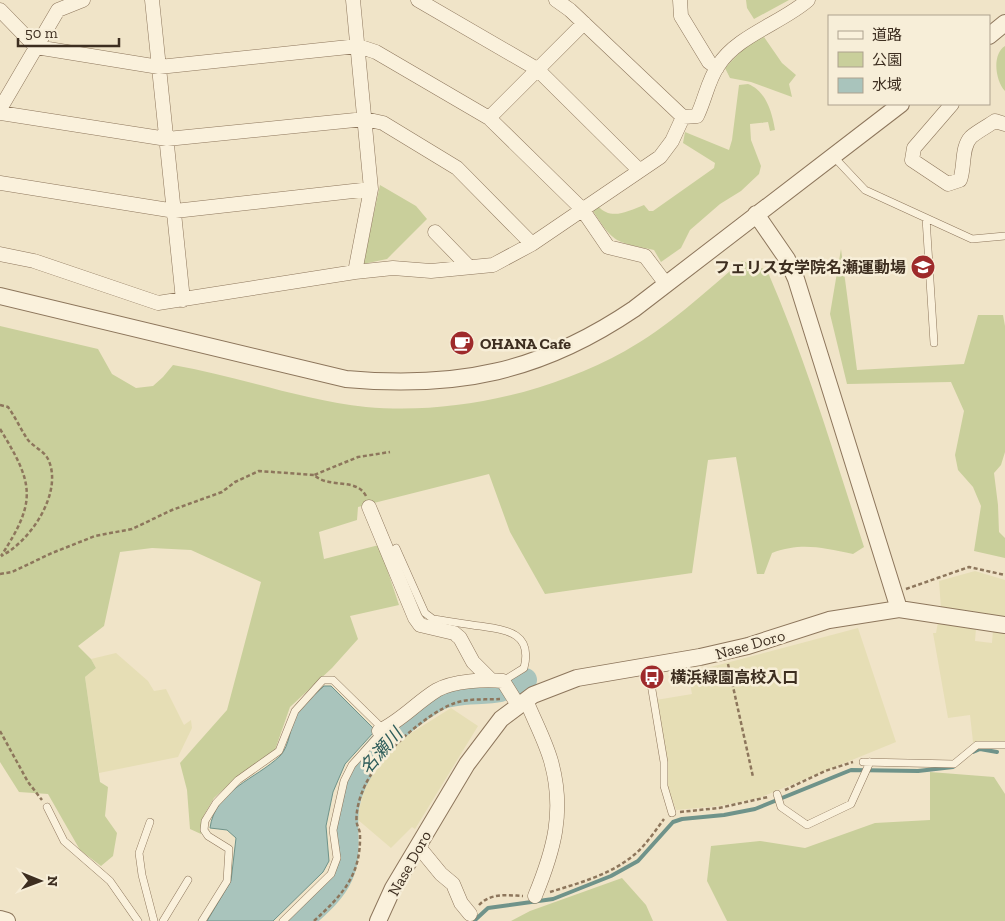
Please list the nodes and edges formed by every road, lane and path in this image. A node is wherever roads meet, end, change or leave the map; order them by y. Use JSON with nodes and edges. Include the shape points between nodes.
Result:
{"nodes":[{"id":1,"x":84,"y":0,"type":"edge"},
{"id":2,"x":152,"y":0,"type":"edge"},
{"id":3,"x":353,"y":0,"type":"edge"},
{"id":4,"x":418,"y":0,"type":"edge"},
{"id":5,"x":680,"y":0,"type":"edge"},
{"id":6,"x":808,"y":0,"type":"edge"},
{"id":7,"x":560,"y":1,"type":"edge"},
{"id":8,"x":0,"y":10,"type":"edge"},
{"id":9,"x":584,"y":23,"type":"junction"},
{"id":10,"x":1005,"y":23,"type":"edge"},
{"id":11,"x":990,"y":35,"type":"edge"},
{"id":12,"x":358,"y":46,"type":"junction"},
{"id":13,"x":36,"y":47,"type":"junction"},
{"id":14,"x":159,"y":67,"type":"junction"},
{"id":15,"x":716,"y":68,"type":"junction"},
{"id":16,"x":537,"y":69,"type":"junction"},
{"id":17,"x":900,"y":105,"type":"edge"},
{"id":18,"x":951,"y":105,"type":"edge"},
{"id":19,"x":0,"y":109,"type":"edge"},
{"id":20,"x":0,"y":113,"type":"edge"},
{"id":21,"x":683,"y":117,"type":"junction"},
{"id":22,"x":489,"y":118,"type":"junction"},
{"id":23,"x":365,"y":119,"type":"junction"},
{"id":24,"x":1005,"y":124,"type":"edge"},
{"id":25,"x":167,"y":139,"type":"junction"},
{"id":26,"x":833,"y":156,"type":"junction"},
{"id":27,"x":638,"y":170,"type":"junction"},
{"id":28,"x":0,"y":183,"type":"edge"},
{"id":29,"x":371,"y":188,"type":"junction"},
{"id":30,"x":582,"y":209,"type":"junction"},
{"id":31,"x":175,"y":211,"type":"junction"},
{"id":32,"x":756,"y":214,"type":"junction"},
{"id":33,"x":926,"y":218,"type":"junction"},
{"id":34,"x":435,"y":232,"type":"dead end"},
{"id":35,"x":1005,"y":236,"type":"edge"},
{"id":36,"x":532,"y":244,"type":"junction"},
{"id":37,"x":0,"y":254,"type":"edge"},
{"id":38,"x":468,"y":266,"type":"junction"},
{"id":39,"x":354,"y":272,"type":"junction"},
{"id":40,"x":666,"y":284,"type":"junction"},
{"id":41,"x":0,"y":296,"type":"edge"},
{"id":42,"x":183,"y":300,"type":"junction"},
{"id":43,"x":934,"y":343,"type":"dead end"},
{"id":44,"x":0,"y":405,"type":"edge"},
{"id":45,"x":0,"y":429,"type":"edge"},
{"id":46,"x":390,"y":452,"type":"dead end"},
{"id":47,"x":314,"y":475,"type":"junction"},
{"id":48,"x":369,"y":507,"type":"joint"},
{"id":49,"x":396,"y":548,"type":"dead end"},
{"id":50,"x":1,"y":556,"type":"edge"},
{"id":51,"x":0,"y":574,"type":"edge"},
{"id":52,"x":1005,"y":575,"type":"edge"},
{"id":53,"x":904,"y":590,"type":"dead end"},
{"id":54,"x":899,"y":609,"type":"junction"},
{"id":55,"x":1005,"y":625,"type":"edge"},
{"id":56,"x":725,"y":651,"type":"junction"},
{"id":57,"x":648,"y":666,"type":"junction"},
{"id":58,"x":497,"y":680,"type":"junction"},
{"id":59,"x":516,"y":699,"type":"junction"},
{"id":60,"x":0,"y":731,"type":"edge"},
{"id":61,"x":379,"y":731,"type":"junction"},
{"id":62,"x":1005,"y":745,"type":"edge"},
{"id":63,"x":866,"y":762,"type":"junction"},
{"id":64,"x":753,"y":777,"type":"dead end"},
{"id":65,"x":777,"y":796,"type":"junction"},
{"id":66,"x":47,"y":808,"type":"joint"},
{"id":67,"x":672,"y":813,"type":"junction"},
{"id":68,"x":150,"y":822,"type":"dead end"},
{"id":69,"x":418,"y":846,"type":"junction"},
{"id":70,"x":188,"y":880,"type":"dead end"},
{"id":71,"x":535,"y":896,"type":"junction"},
{"id":72,"x":470,"y":914,"type":"joint"},
{"id":73,"x":0,"y":919,"type":"edge"},
{"id":74,"x":8,"y":921,"type":"edge"},
{"id":75,"x":138,"y":921,"type":"edge"},
{"id":76,"x":154,"y":921,"type":"edge"},
{"id":77,"x":163,"y":921,"type":"edge"},
{"id":78,"x":202,"y":921,"type":"edge"},
{"id":79,"x":284,"y":921,"type":"edge"},
{"id":80,"x":314,"y":921,"type":"edge"},
{"id":81,"x":378,"y":921,"type":"edge"}],
"edges":[{"from":1,"to":13,"type":"street","via":[[58,10]]},
{"from":2,"to":14,"type":"street"},
{"from":3,"to":12,"type":"street"},
{"from":4,"to":16,"type":"street"},
{"from":5,"to":15,"type":"street","via":[[681,16]]},
{"from":6,"to":15,"type":"street","via":[[797,10],[734,47]]},
{"from":7,"to":9,"type":"street"},
{"from":8,"to":13,"type":"street"},
{"from":9,"to":16,"type":"street"},
{"from":9,"to":21,"type":"street"},
{"from":10,"to":11,"type":"street"},
{"from":12,"to":14,"type":"street"},
{"from":12,"to":22,"type":"street","via":[[376,52]]},
{"from":12,"to":23,"type":"street"},
{"from":13,"to":14,"type":"street"},
{"from":13,"to":19,"type":"street"},
{"from":14,"to":25,"type":"street"},
{"from":15,"to":21,"type":"street","via":[[697,116]]},
{"from":16,"to":22,"type":"street"},
{"from":16,"to":27,"type":"street"},
{"from":17,"to":26,"type":"street"},
{"from":18,"to":24,"type":"street","via":[[914,148],[912,160],[948,184],[960,180],[970,138],[995,121]]},
{"from":20,"to":25,"type":"street"},
{"from":21,"to":27,"type":"street","via":[[660,157]]},
{"from":22,"to":30,"type":"street"},
{"from":23,"to":25,"type":"street"},
{"from":23,"to":29,"type":"street"},
{"from":23,"to":36,"type":"street","via":[[383,122],[457,168]]},
{"from":25,"to":31,"type":"street"},
{"from":26,"to":32,"type":"street"},
{"from":26,"to":33,"type":"lane","via":[[865,190]]},
{"from":27,"to":30,"type":"street"},
{"from":28,"to":31,"type":"street"},
{"from":29,"to":31,"type":"street"},
{"from":29,"to":39,"type":"street"},
{"from":30,"to":36,"type":"street"},
{"from":30,"to":40,"type":"street","via":[[608,247],[645,256]]},
{"from":31,"to":42,"type":"street"},
{"from":32,"to":40,"type":"street"},
{"from":32,"to":54,"type":"street","via":[[787,259],[796,279]]},
{"from":33,"to":35,"type":"lane","via":[[972,239]]},
{"from":33,"to":43,"type":"lane"},
{"from":34,"to":38,"type":"street"},
{"from":36,"to":38,"type":"street","via":[[493,265]]},
{"from":37,"to":42,"type":"street","via":[[34,261],[158,303]]},
{"from":38,"to":39,"type":"street","via":[[431,271],[394,268]]},
{"from":39,"to":42,"type":"street"},
{"from":40,"to":41,"type":"street","via":[[600,332],[522,366],[480,376],[393,383],[346,379],[301,370]]},
{"from":44,"to":50,"type":"path","via":[[8,407],[29,441],[48,459],[52,491],[41,516],[12,551]]},
{"from":45,"to":50,"type":"path","via":[[27,482],[27,507],[20,527]]},
{"from":46,"to":47,"type":"path","via":[[358,457]]},
{"from":47,"to":48,"type":"path","via":[[326,483],[361,488]]},
{"from":47,"to":51,"type":"path","via":[[259,471],[222,492],[132,529],[95,536],[12,572]]},
{"from":48,"to":58,"type":"street","via":[[420,625],[454,633],[473,662]]},
{"from":49,"to":58,"type":"lane","via":[[425,613],[433,619],[508,631],[524,644],[527,656],[524,668]]},
{"from":52,"to":53,"type":"path","via":[[969,567]]},
{"from":54,"to":55,"type":"street","name":"Nase Doro"},
{"from":54,"to":56,"type":"street","name":"Nase Doro","via":[[829,620]]},
{"from":56,"to":57,"type":"street","name":"Nase Doro"},
{"from":56,"to":64,"type":"path"},
{"from":57,"to":59,"type":"street","name":"Nase Doro","via":[[577,678]]},
{"from":57,"to":67,"type":"lane","via":[[664,762],[664,786]]},
{"from":58,"to":59,"type":"street"},
{"from":58,"to":61,"type":"street","via":[[448,685]]},
{"from":59,"to":69,"type":"street","name":"Nase Doro","via":[[467,764]]},
{"from":59,"to":71,"type":"street","via":[[551,760],[557,802],[556,840]]},
{"from":59,"to":80,"type":"path","via":[[457,702],[445,707],[394,746],[371,773],[363,790],[357,823],[360,848],[352,876],[343,892]]},
{"from":60,"to":66,"type":"path","via":[[28,782]]},
{"from":61,"to":78,"type":"lane","via":[[380,726],[333,680],[323,680],[295,711],[279,751],[238,780],[216,802],[205,821],[204,830],[208,836],[229,849],[227,881]]},
{"from":61,"to":79,"type":"lane","via":[[352,765],[344,781],[333,830],[337,858],[331,874]]},
{"from":62,"to":63,"type":"lane","via":[[977,745],[954,764]]},
{"from":63,"to":65,"type":"path","via":[[846,763]]},
{"from":63,"to":65,"type":"lane","via":[[851,804],[807,825],[781,807]]},
{"from":65,"to":67,"type":"path","via":[[720,808]]},
{"from":66,"to":75,"type":"lane","via":[[64,841],[110,881]]},
{"from":67,"to":71,"type":"path","via":[[664,818],[636,854],[619,866],[580,883]]},
{"from":68,"to":76,"type":"lane","via":[[139,853]]},
{"from":69,"to":72,"type":"street","via":[[453,884]]},
{"from":69,"to":81,"type":"street","name":"Nase Doro"},
{"from":70,"to":77,"type":"lane"},
{"from":71,"to":72,"type":"path","via":[[504,894],[484,899]]},
{"from":73,"to":74,"type":"street"}]}
